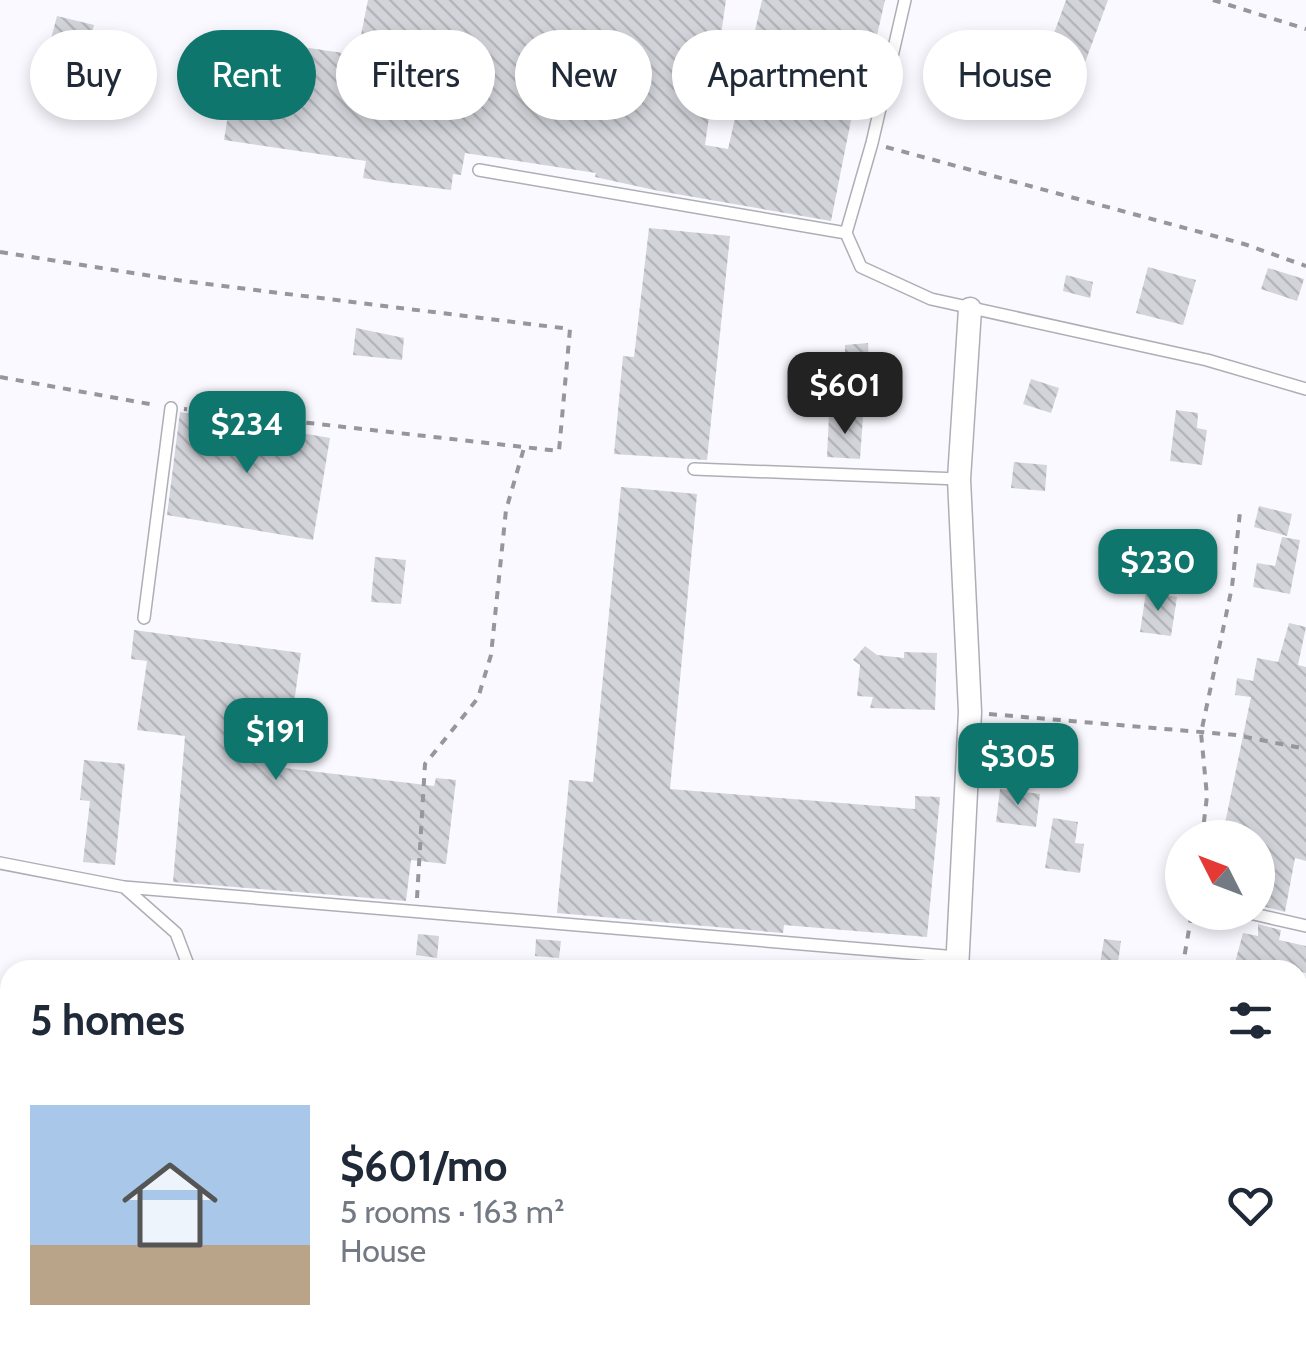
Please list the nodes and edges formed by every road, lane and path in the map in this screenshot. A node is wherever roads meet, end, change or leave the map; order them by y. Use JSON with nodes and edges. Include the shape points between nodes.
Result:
{"nodes":[{"id":1,"x":904,"y":0,"type":"edge"},
{"id":2,"x":1212,"y":0,"type":"edge"},
{"id":3,"x":1306,"y":29,"type":"edge"},
{"id":4,"x":872,"y":143,"type":"junction"},
{"id":5,"x":479,"y":170,"type":"dead end"},
{"id":6,"x":846,"y":233,"type":"junction"},
{"id":7,"x":0,"y":252,"type":"edge"},
{"id":8,"x":1306,"y":266,"type":"edge"},
{"id":9,"x":970,"y":309,"type":"junction"},
{"id":10,"x":0,"y":377,"type":"edge"},
{"id":11,"x":1306,"y":389,"type":"edge"},
{"id":12,"x":171,"y":408,"type":"junction"},
{"id":13,"x":524,"y":448,"type":"junction"},
{"id":14,"x":694,"y":468,"type":"dead end"},
{"id":15,"x":959,"y":480,"type":"junction"},
{"id":16,"x":1240,"y":512,"type":"dead end"},
{"id":17,"x":144,"y":618,"type":"dead end"},
{"id":18,"x":970,"y":712,"type":"junction"},
{"id":19,"x":1200,"y":733,"type":"junction"},
{"id":20,"x":1306,"y":749,"type":"edge"},
{"id":21,"x":1205,"y":820,"type":"edge"},
{"id":22,"x":0,"y":863,"type":"edge"},
{"id":23,"x":124,"y":887,"type":"junction"},
{"id":24,"x":416,"y":912,"type":"junction"},
{"id":25,"x":1275,"y":919,"type":"edge"},
{"id":26,"x":1306,"y":926,"type":"edge"},
{"id":27,"x":1189,"y":930,"type":"edge"},
{"id":28,"x":186,"y":960,"type":"edge"},
{"id":29,"x":925,"y":960,"type":"edge"},
{"id":30,"x":957,"y":960,"type":"edge"},
{"id":31,"x":1184,"y":960,"type":"edge"}],
"edges":[{"from":1,"to":4,"type":"lane"},
{"from":2,"to":3,"type":"path"},
{"from":4,"to":6,"type":"lane"},
{"from":4,"to":8,"type":"path"},
{"from":5,"to":6,"type":"lane"},
{"from":6,"to":9,"type":"lane","via":[[862,268]]},
{"from":7,"to":13,"type":"path","via":[[570,328],[559,451]]},
{"from":9,"to":11,"type":"lane","via":[[1207,360]]},
{"from":9,"to":15,"type":"street"},
{"from":10,"to":12,"type":"path"},
{"from":12,"to":13,"type":"path"},
{"from":12,"to":17,"type":"lane"},
{"from":13,"to":24,"type":"path","via":[[506,510],[491,655],[478,698],[425,764]]},
{"from":14,"to":15,"type":"lane"},
{"from":15,"to":18,"type":"street"},
{"from":16,"to":19,"type":"path","via":[[1232,587]]},
{"from":18,"to":19,"type":"path"},
{"from":18,"to":30,"type":"street"},
{"from":19,"to":20,"type":"path"},
{"from":19,"to":21,"type":"path"},
{"from":22,"to":23,"type":"lane"},
{"from":23,"to":24,"type":"lane"},
{"from":23,"to":28,"type":"lane","via":[[176,933]]},
{"from":24,"to":29,"type":"lane"},
{"from":25,"to":26,"type":"lane"},
{"from":27,"to":31,"type":"path"}]}
